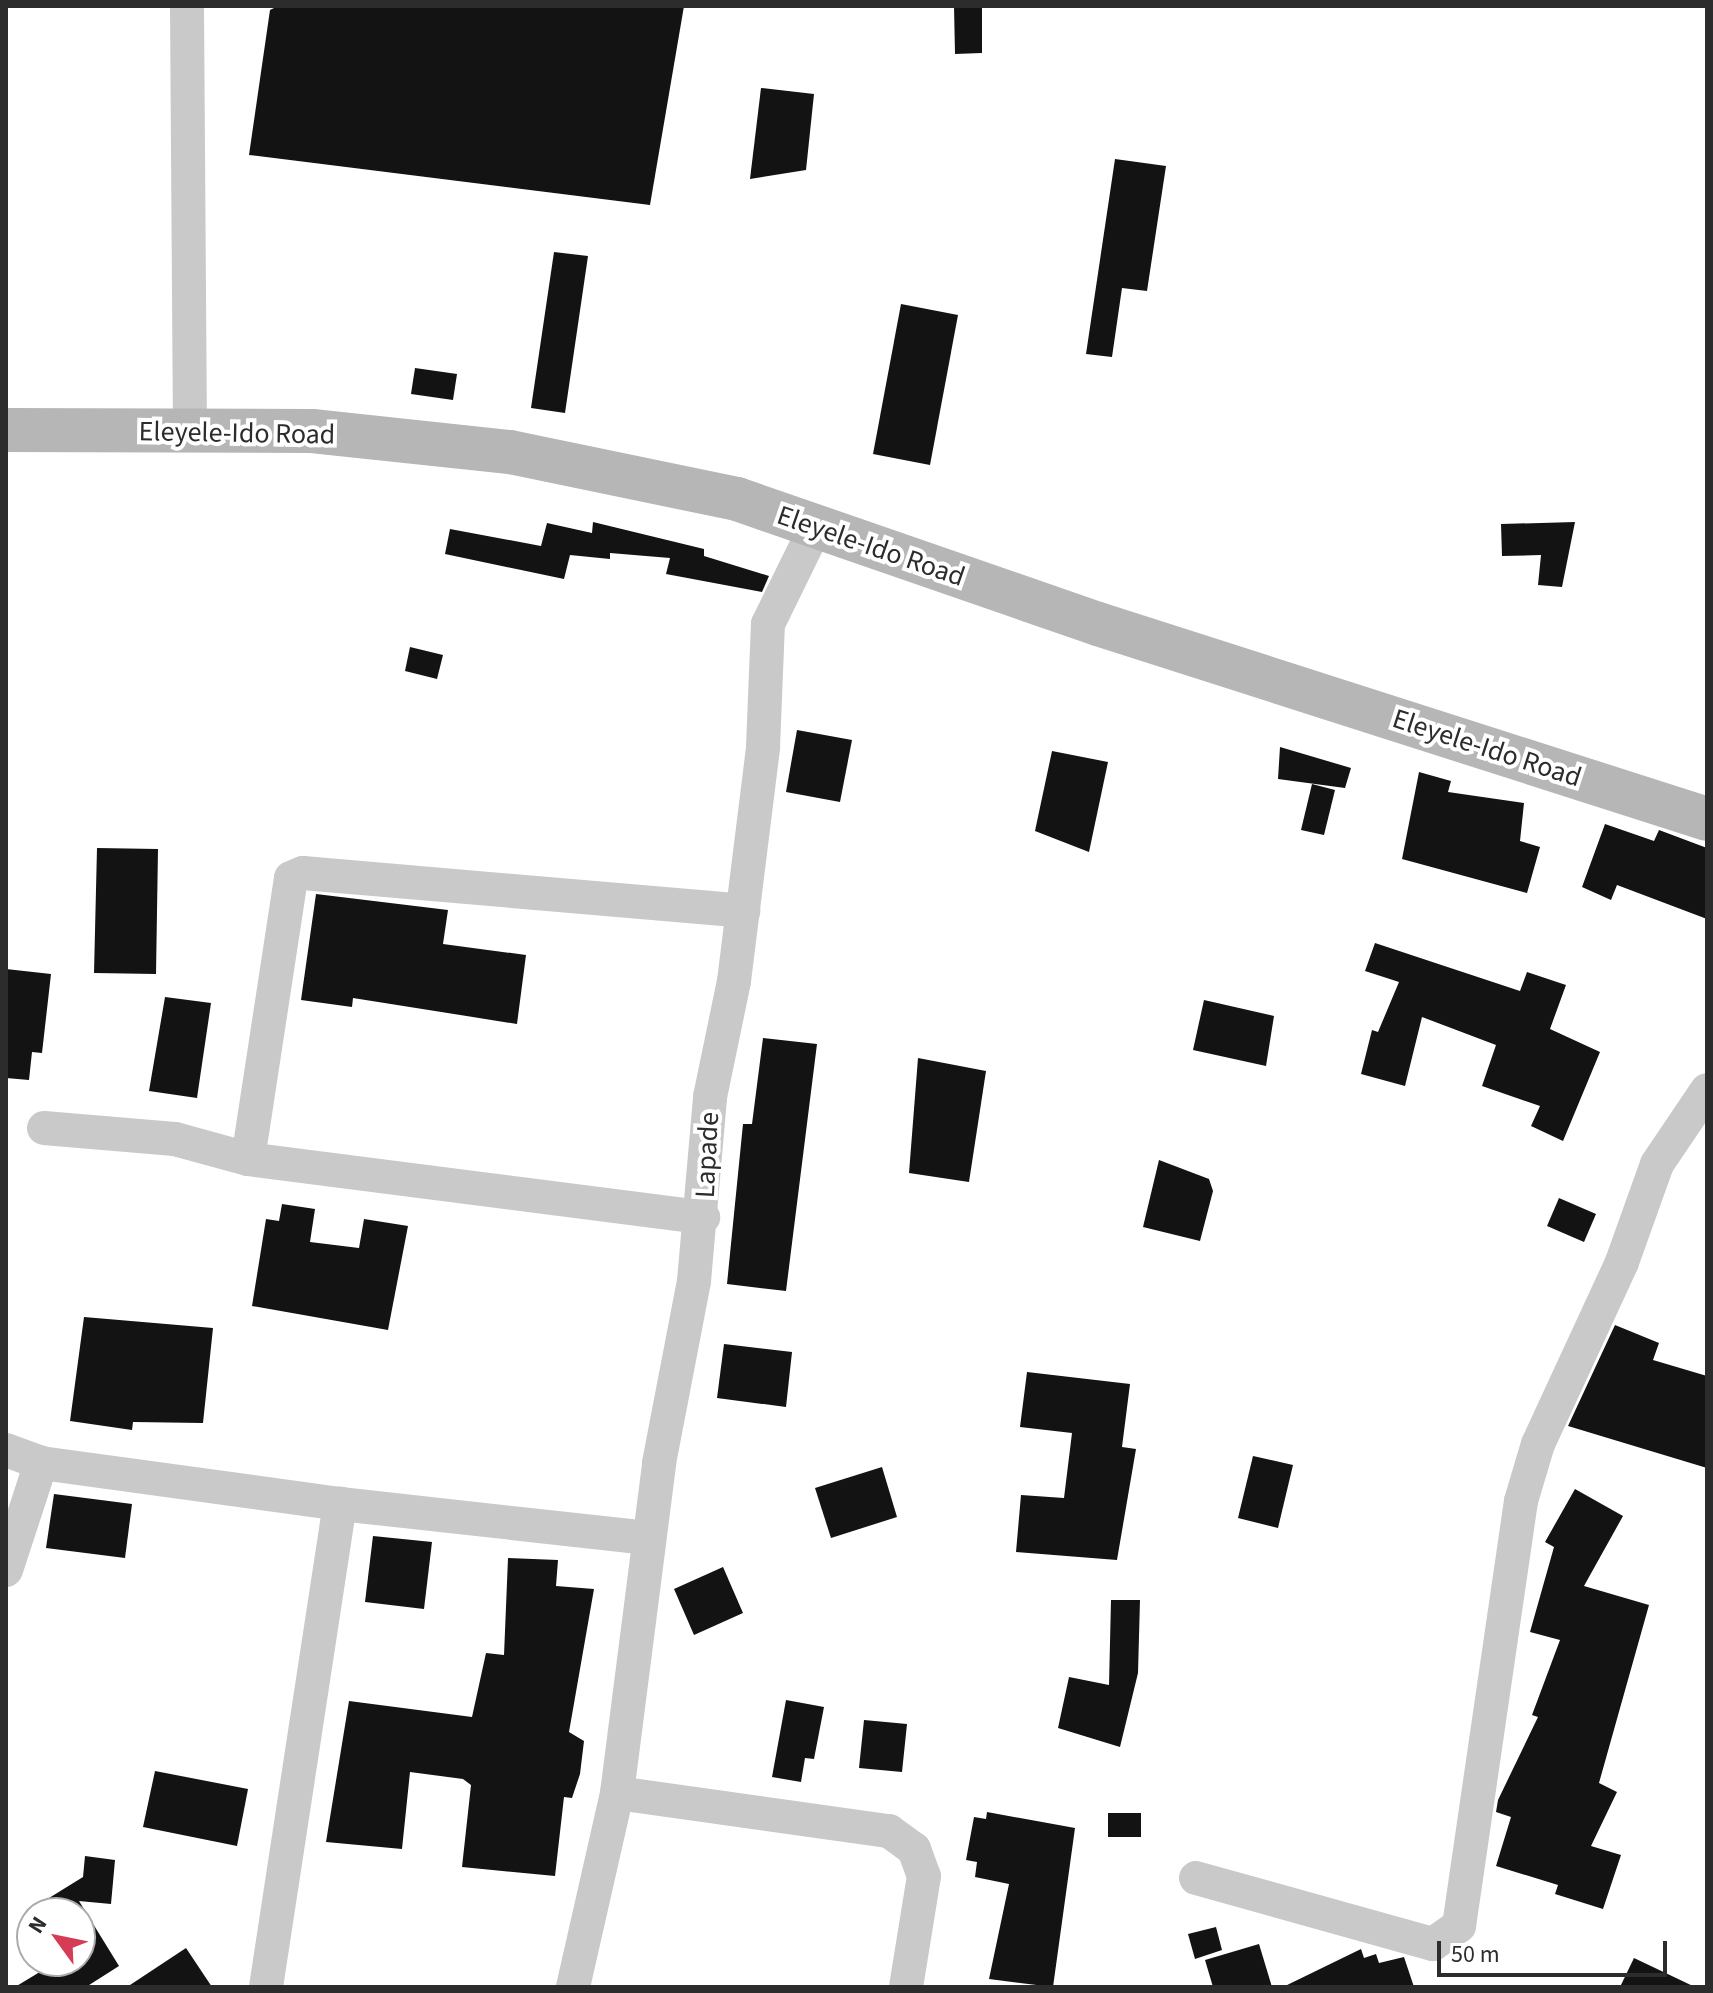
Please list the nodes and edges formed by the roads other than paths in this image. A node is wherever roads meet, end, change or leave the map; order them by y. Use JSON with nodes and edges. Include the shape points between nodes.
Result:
{"nodes":[{"id":1,"x":187,"y":6,"type":"edge"},
{"id":2,"x":6,"y":430,"type":"edge"},
{"id":3,"x":190,"y":431,"type":"junction"},
{"id":4,"x":816,"y":526,"type":"junction"},
{"id":5,"x":1707,"y":819,"type":"edge"},
{"id":6,"x":743,"y":911,"type":"junction"},
{"id":7,"x":1707,"y":1090,"type":"edge"},
{"id":8,"x":44,"y":1128,"type":"dead end"},
{"id":9,"x":248,"y":1159,"type":"junction"},
{"id":10,"x":703,"y":1217,"type":"junction"},
{"id":11,"x":6,"y":1450,"type":"edge"},
{"id":12,"x":41,"y":1463,"type":"junction"},
{"id":13,"x":340,"y":1504,"type":"junction"},
{"id":14,"x":648,"y":1538,"type":"junction"},
{"id":15,"x":6,"y":1570,"type":"edge"},
{"id":16,"x":617,"y":1793,"type":"junction"},
{"id":17,"x":1196,"y":1878,"type":"dead end"},
{"id":18,"x":266,"y":1987,"type":"edge"},
{"id":19,"x":573,"y":1987,"type":"edge"},
{"id":20,"x":906,"y":1987,"type":"edge"}],
"edges":[{"from":1,"to":3,"type":"street"},
{"from":2,"to":3,"type":"main road","name":"Eleyele-Ido Road"},
{"from":3,"to":4,"type":"main road","name":"Eleyele-Ido Road","via":[[312,431],[510,452],[737,499]]},
{"from":4,"to":5,"type":"main road","name":"Eleyele-Ido Road"},
{"from":4,"to":6,"type":"street","name":"Lapade","via":[[768,624],[763,747]]},
{"from":6,"to":9,"type":"street","via":[[303,873],[291,878]]},
{"from":6,"to":10,"type":"street","name":"Lapade","via":[[710,1097]]},
{"from":7,"to":17,"type":"street","via":[[1657,1164],[1622,1262],[1538,1444],[1521,1501],[1459,1926],[1433,1944]]},
{"from":8,"to":9,"type":"street","via":[[175,1139]]},
{"from":9,"to":10,"type":"street"},
{"from":10,"to":14,"type":"street","name":"Lapade"},
{"from":11,"to":12,"type":"street"},
{"from":12,"to":13,"type":"street"},
{"from":12,"to":15,"type":"street"},
{"from":13,"to":14,"type":"street"},
{"from":13,"to":18,"type":"street"},
{"from":14,"to":16,"type":"street","name":"Lapade"},
{"from":16,"to":19,"type":"street","name":"Lapade"},
{"from":16,"to":20,"type":"street","via":[[889,1831],[914,1849],[924,1876]]}]}
